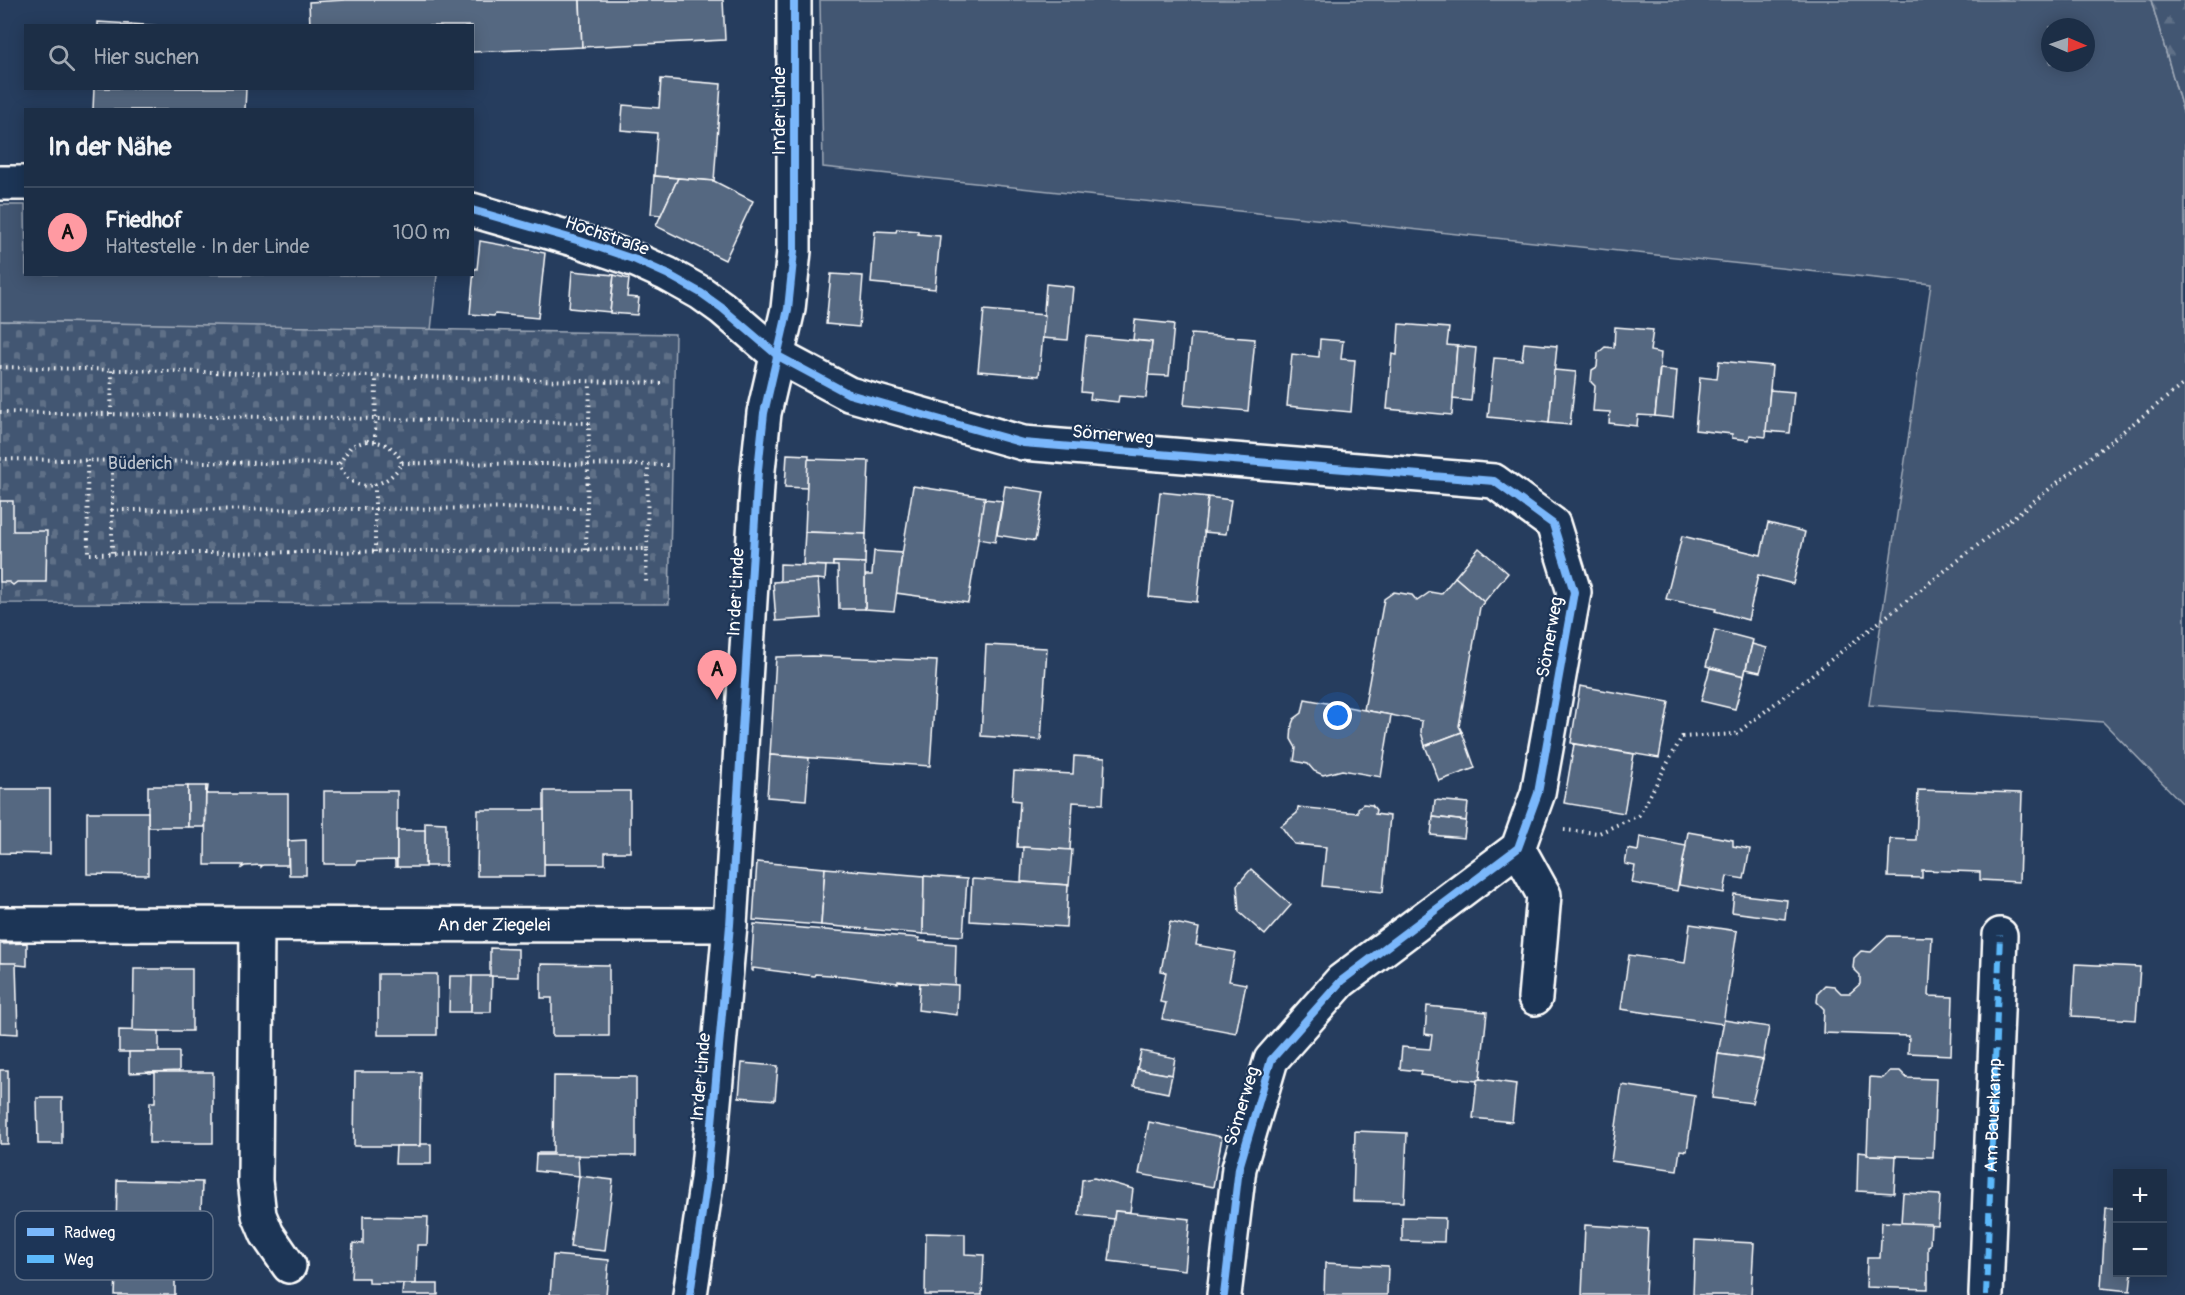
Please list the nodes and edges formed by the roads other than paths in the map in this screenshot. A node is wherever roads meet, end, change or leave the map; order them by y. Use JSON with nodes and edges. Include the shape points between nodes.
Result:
{"nodes":[{"id":1,"x":794,"y":0,"type":"edge"},
{"id":2,"x":0,"y":183,"type":"edge"},
{"id":3,"x":24,"y":183,"type":"edge"},
{"id":4,"x":474,"y":211,"type":"edge"},
{"id":5,"x":778,"y":356,"type":"junction"},
{"id":6,"x":1518,"y":848,"type":"junction"},
{"id":7,"x":0,"y":924,"type":"edge"},
{"id":8,"x":257,"y":926,"type":"junction"},
{"id":9,"x":730,"y":926,"type":"junction"},
{"id":10,"x":2000,"y":935,"type":"dead end"},
{"id":11,"x":1535,"y":998,"type":"dead end"},
{"id":12,"x":290,"y":1266,"type":"dead end"},
{"id":13,"x":690,"y":1295,"type":"edge"},
{"id":14,"x":1224,"y":1295,"type":"edge"},
{"id":15,"x":1986,"y":1295,"type":"edge"}],
"edges":[{"from":1,"to":5,"type":"street","name":"In der Linde","via":[[794,251]]},
{"from":2,"to":3,"type":"street"},
{"from":4,"to":5,"type":"street","name":"Hochstraße","via":[[580,241],[667,274],[722,308]]},
{"from":5,"to":6,"type":"street","name":"Sömerweg","via":[[849,394],[1023,443],[1494,481],[1553,524],[1574,592],[1538,793]]},
{"from":5,"to":9,"type":"street","name":"In der Linde","via":[[764,413],[758,470]]},
{"from":6,"to":11,"type":"street","via":[[1544,895]]},
{"from":6,"to":14,"type":"street","name":"Sömerweg","via":[[1341,981],[1271,1060],[1239,1168]]},
{"from":7,"to":8,"type":"street","name":"An der Ziegelei"},
{"from":8,"to":9,"type":"street","name":"An der Ziegelei"},
{"from":8,"to":12,"type":"street","via":[[255,1181],[259,1215],[267,1234]]},
{"from":9,"to":13,"type":"street","name":"In der Linde","via":[[707,1179]]},
{"from":10,"to":15,"type":"street","name":"Am Bauerkamp"}]}
